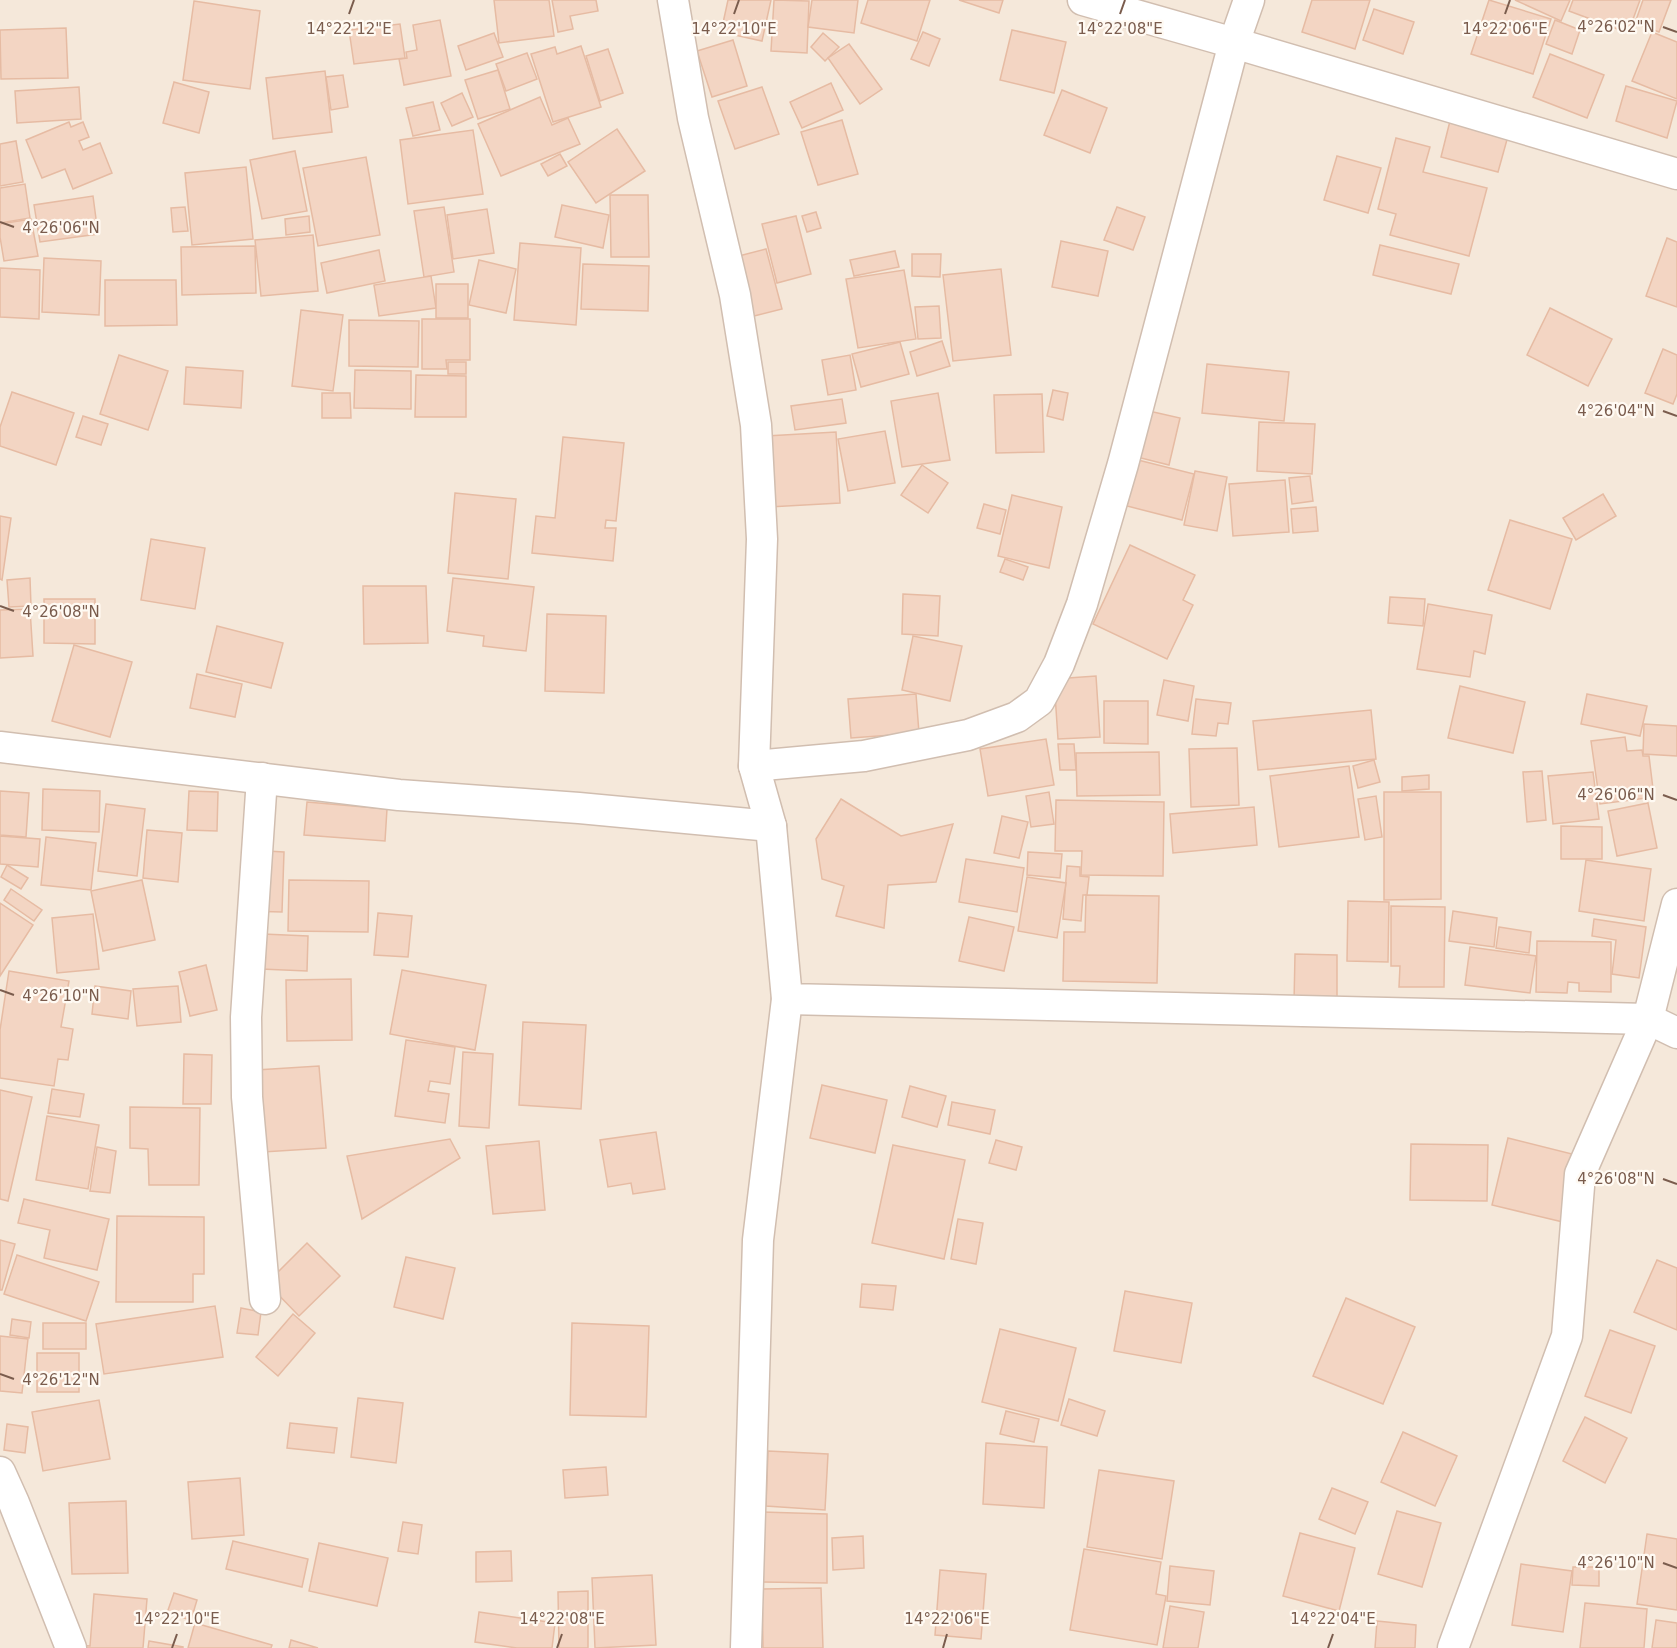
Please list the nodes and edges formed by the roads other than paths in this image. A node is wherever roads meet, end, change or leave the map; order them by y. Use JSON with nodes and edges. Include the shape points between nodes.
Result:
{"nodes":[{"id":1,"x":673,"y":0,"type":"edge"},
{"id":2,"x":1083,"y":0,"type":"edge"},
{"id":3,"x":1249,"y":0,"type":"edge"},
{"id":4,"x":1234,"y":43,"type":"junction"},
{"id":5,"x":1677,"y":174,"type":"edge"},
{"id":6,"x":0,"y":747,"type":"edge"},
{"id":7,"x":754,"y":766,"type":"junction"},
{"id":8,"x":262,"y":778,"type":"junction"},
{"id":9,"x":771,"y":826,"type":"junction"},
{"id":10,"x":1677,"y":904,"type":"edge"},
{"id":11,"x":787,"y":999,"type":"junction"},
{"id":12,"x":1648,"y":1019,"type":"junction"},
{"id":13,"x":1677,"y":1033,"type":"edge"},
{"id":14,"x":265,"y":1299,"type":"dead end"},
{"id":15,"x":0,"y":1472,"type":"edge"},
{"id":16,"x":71,"y":1648,"type":"edge"},
{"id":17,"x":746,"y":1648,"type":"edge"},
{"id":18,"x":1453,"y":1648,"type":"edge"}],
"edges":[{"from":1,"to":7,"type":"street","via":[[693,118],[735,294],[756,424],[762,539]]},
{"from":2,"to":4,"type":"street"},
{"from":3,"to":4,"type":"street"},
{"from":4,"to":5,"type":"street"},
{"from":4,"to":7,"type":"street","via":[[1085,593],[1059,664],[1039,701],[1017,717],[968,735],[864,756]]},
{"from":6,"to":8,"type":"street"},
{"from":7,"to":9,"type":"street"},
{"from":8,"to":9,"type":"street","via":[[399,795]]},
{"from":8,"to":14,"type":"street","via":[[246,1017],[247,1097]]},
{"from":9,"to":11,"type":"street"},
{"from":10,"to":12,"type":"street"},
{"from":11,"to":12,"type":"street"},
{"from":11,"to":17,"type":"street","via":[[758,1240]]},
{"from":12,"to":13,"type":"street"},
{"from":12,"to":18,"type":"street","via":[[1580,1174],[1567,1336]]},
{"from":15,"to":16,"type":"street"}]}
